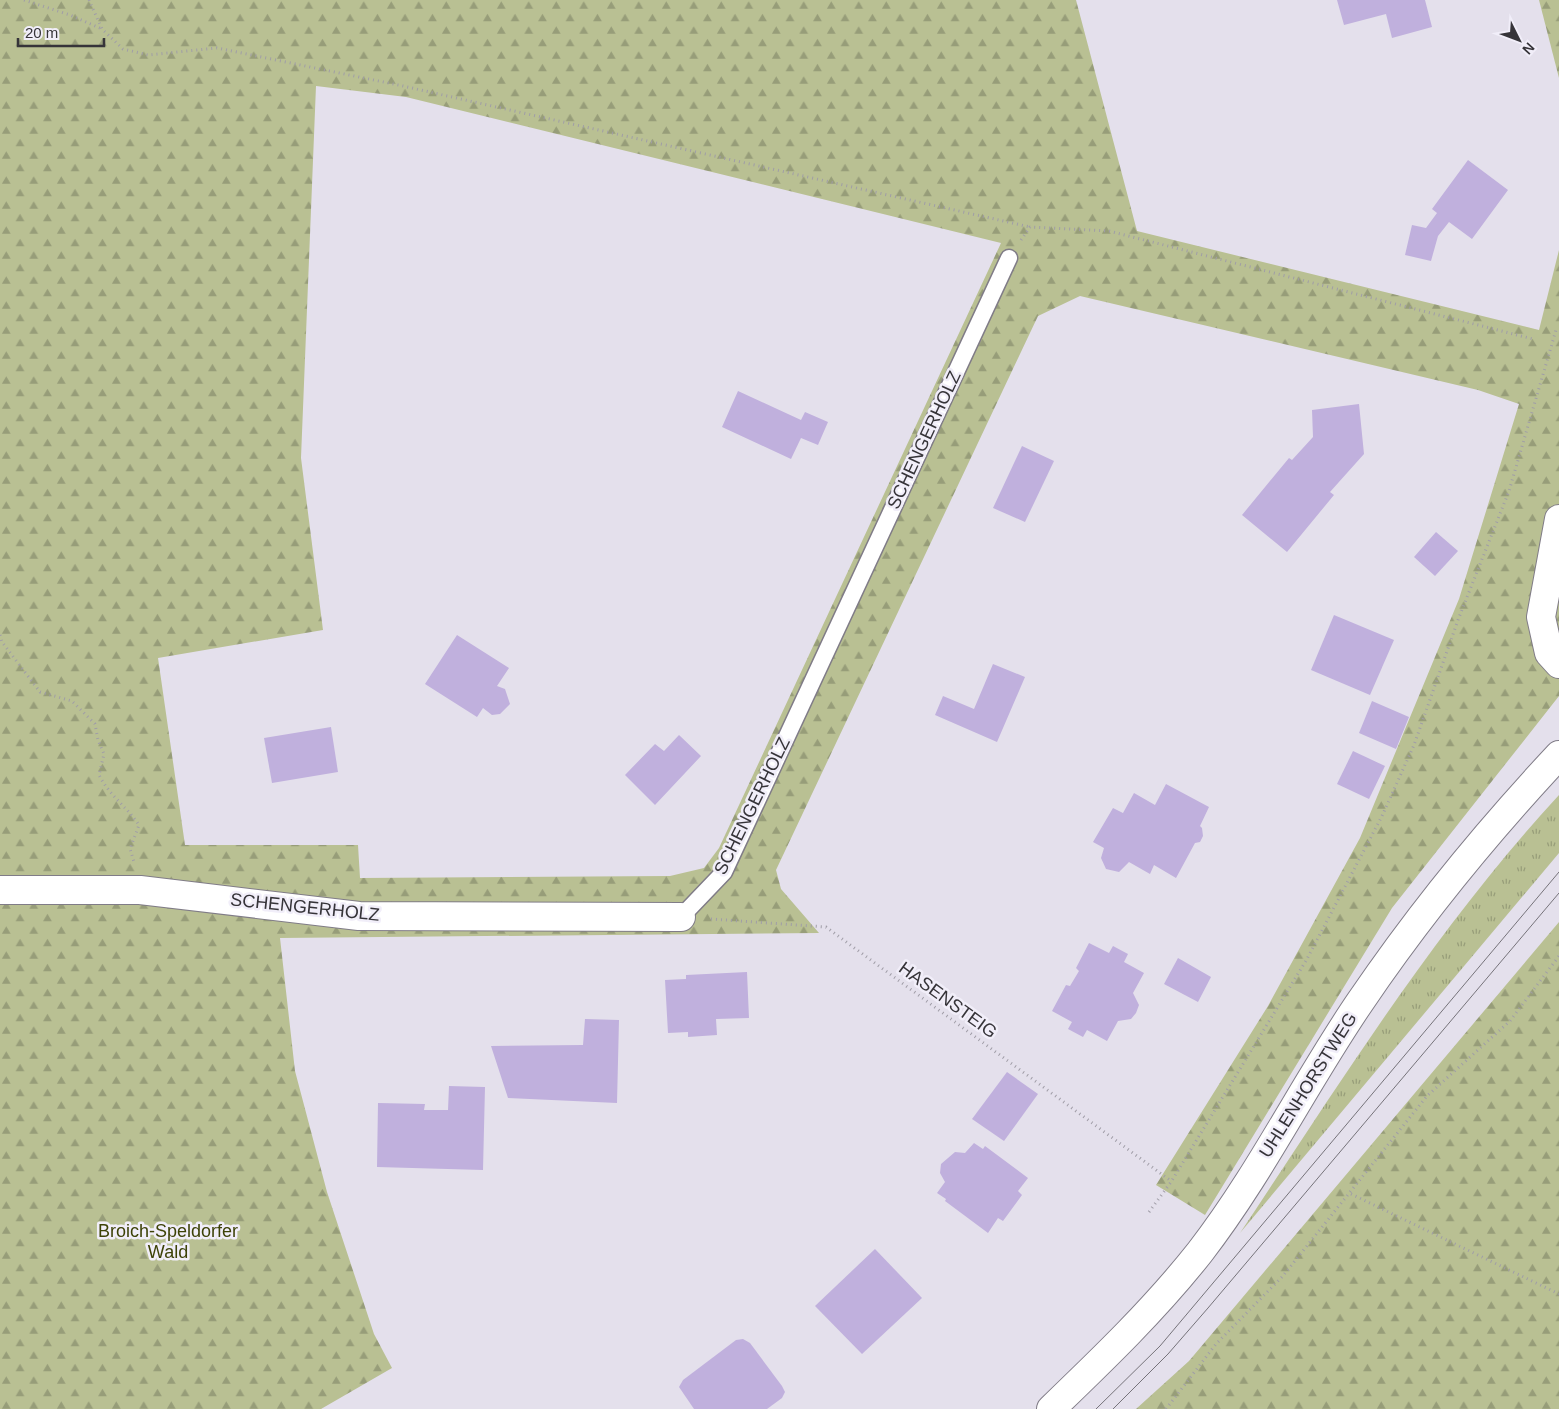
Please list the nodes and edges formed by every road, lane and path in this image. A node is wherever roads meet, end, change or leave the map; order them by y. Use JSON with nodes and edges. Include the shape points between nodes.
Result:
{"nodes":[{"id":1,"x":24,"y":0,"type":"edge"},
{"id":2,"x":89,"y":0,"type":"edge"},
{"id":3,"x":102,"y":29,"type":"junction"},
{"id":4,"x":1030,"y":227,"type":"junction"},
{"id":5,"x":1009,"y":258,"type":"joint"},
{"id":6,"x":1556,"y":330,"type":"dead end"},
{"id":7,"x":1533,"y":339,"type":"dead end"},
{"id":8,"x":1559,"y":519,"type":"edge"},
{"id":9,"x":0,"y":635,"type":"edge"},
{"id":10,"x":1559,"y":664,"type":"edge"},
{"id":11,"x":1559,"y":756,"type":"edge"},
{"id":12,"x":0,"y":890,"type":"edge"},
{"id":13,"x":140,"y":890,"type":"junction"},
{"id":14,"x":681,"y":916,"type":"junction"},
{"id":15,"x":1559,"y":956,"type":"edge"},
{"id":16,"x":1171,"y":1182,"type":"junction"},
{"id":17,"x":1351,"y":1194,"type":"junction"},
{"id":18,"x":1149,"y":1212,"type":"dead end"},
{"id":19,"x":1559,"y":1294,"type":"edge"},
{"id":20,"x":1167,"y":1407,"type":"edge"},
{"id":21,"x":1051,"y":1409,"type":"edge"}],
"edges":[{"from":1,"to":3,"type":"path"},
{"from":2,"to":3,"type":"path"},
{"from":3,"to":4,"type":"path","via":[[123,49],[148,55],[217,48]]},
{"from":4,"to":5,"type":"path"},
{"from":4,"to":7,"type":"path","via":[[1109,231]]},
{"from":5,"to":14,"type":"lane","name":"SCHENGERHOLZ","via":[[724,872]]},
{"from":6,"to":16,"type":"path","via":[[1509,492],[1458,620],[1414,745],[1382,816],[1308,959]]},
{"from":8,"to":10,"type":"street","via":[[1541,617],[1549,653]]},
{"from":9,"to":13,"type":"path","via":[[40,692],[72,701],[95,724],[104,754],[99,775],[106,788],[130,811],[139,825],[130,849]]},
{"from":11,"to":21,"type":"street","name":"UHLENHORSTWEG","via":[[1523,794],[1408,936],[1359,1003],[1275,1141],[1200,1252],[1122,1341]]},
{"from":12,"to":13,"type":"street","name":"SCHENGERHOLZ"},
{"from":13,"to":14,"type":"street","name":"SCHENGERHOLZ","via":[[359,916]]},
{"from":14,"to":16,"type":"path","name":"HASENSTEIG","via":[[826,927]]},
{"from":15,"to":17,"type":"path","via":[[1510,1021],[1428,1096]]},
{"from":16,"to":18,"type":"path"},
{"from":17,"to":19,"type":"path"},
{"from":17,"to":20,"type":"path","via":[[1282,1277],[1216,1344]]}]}
